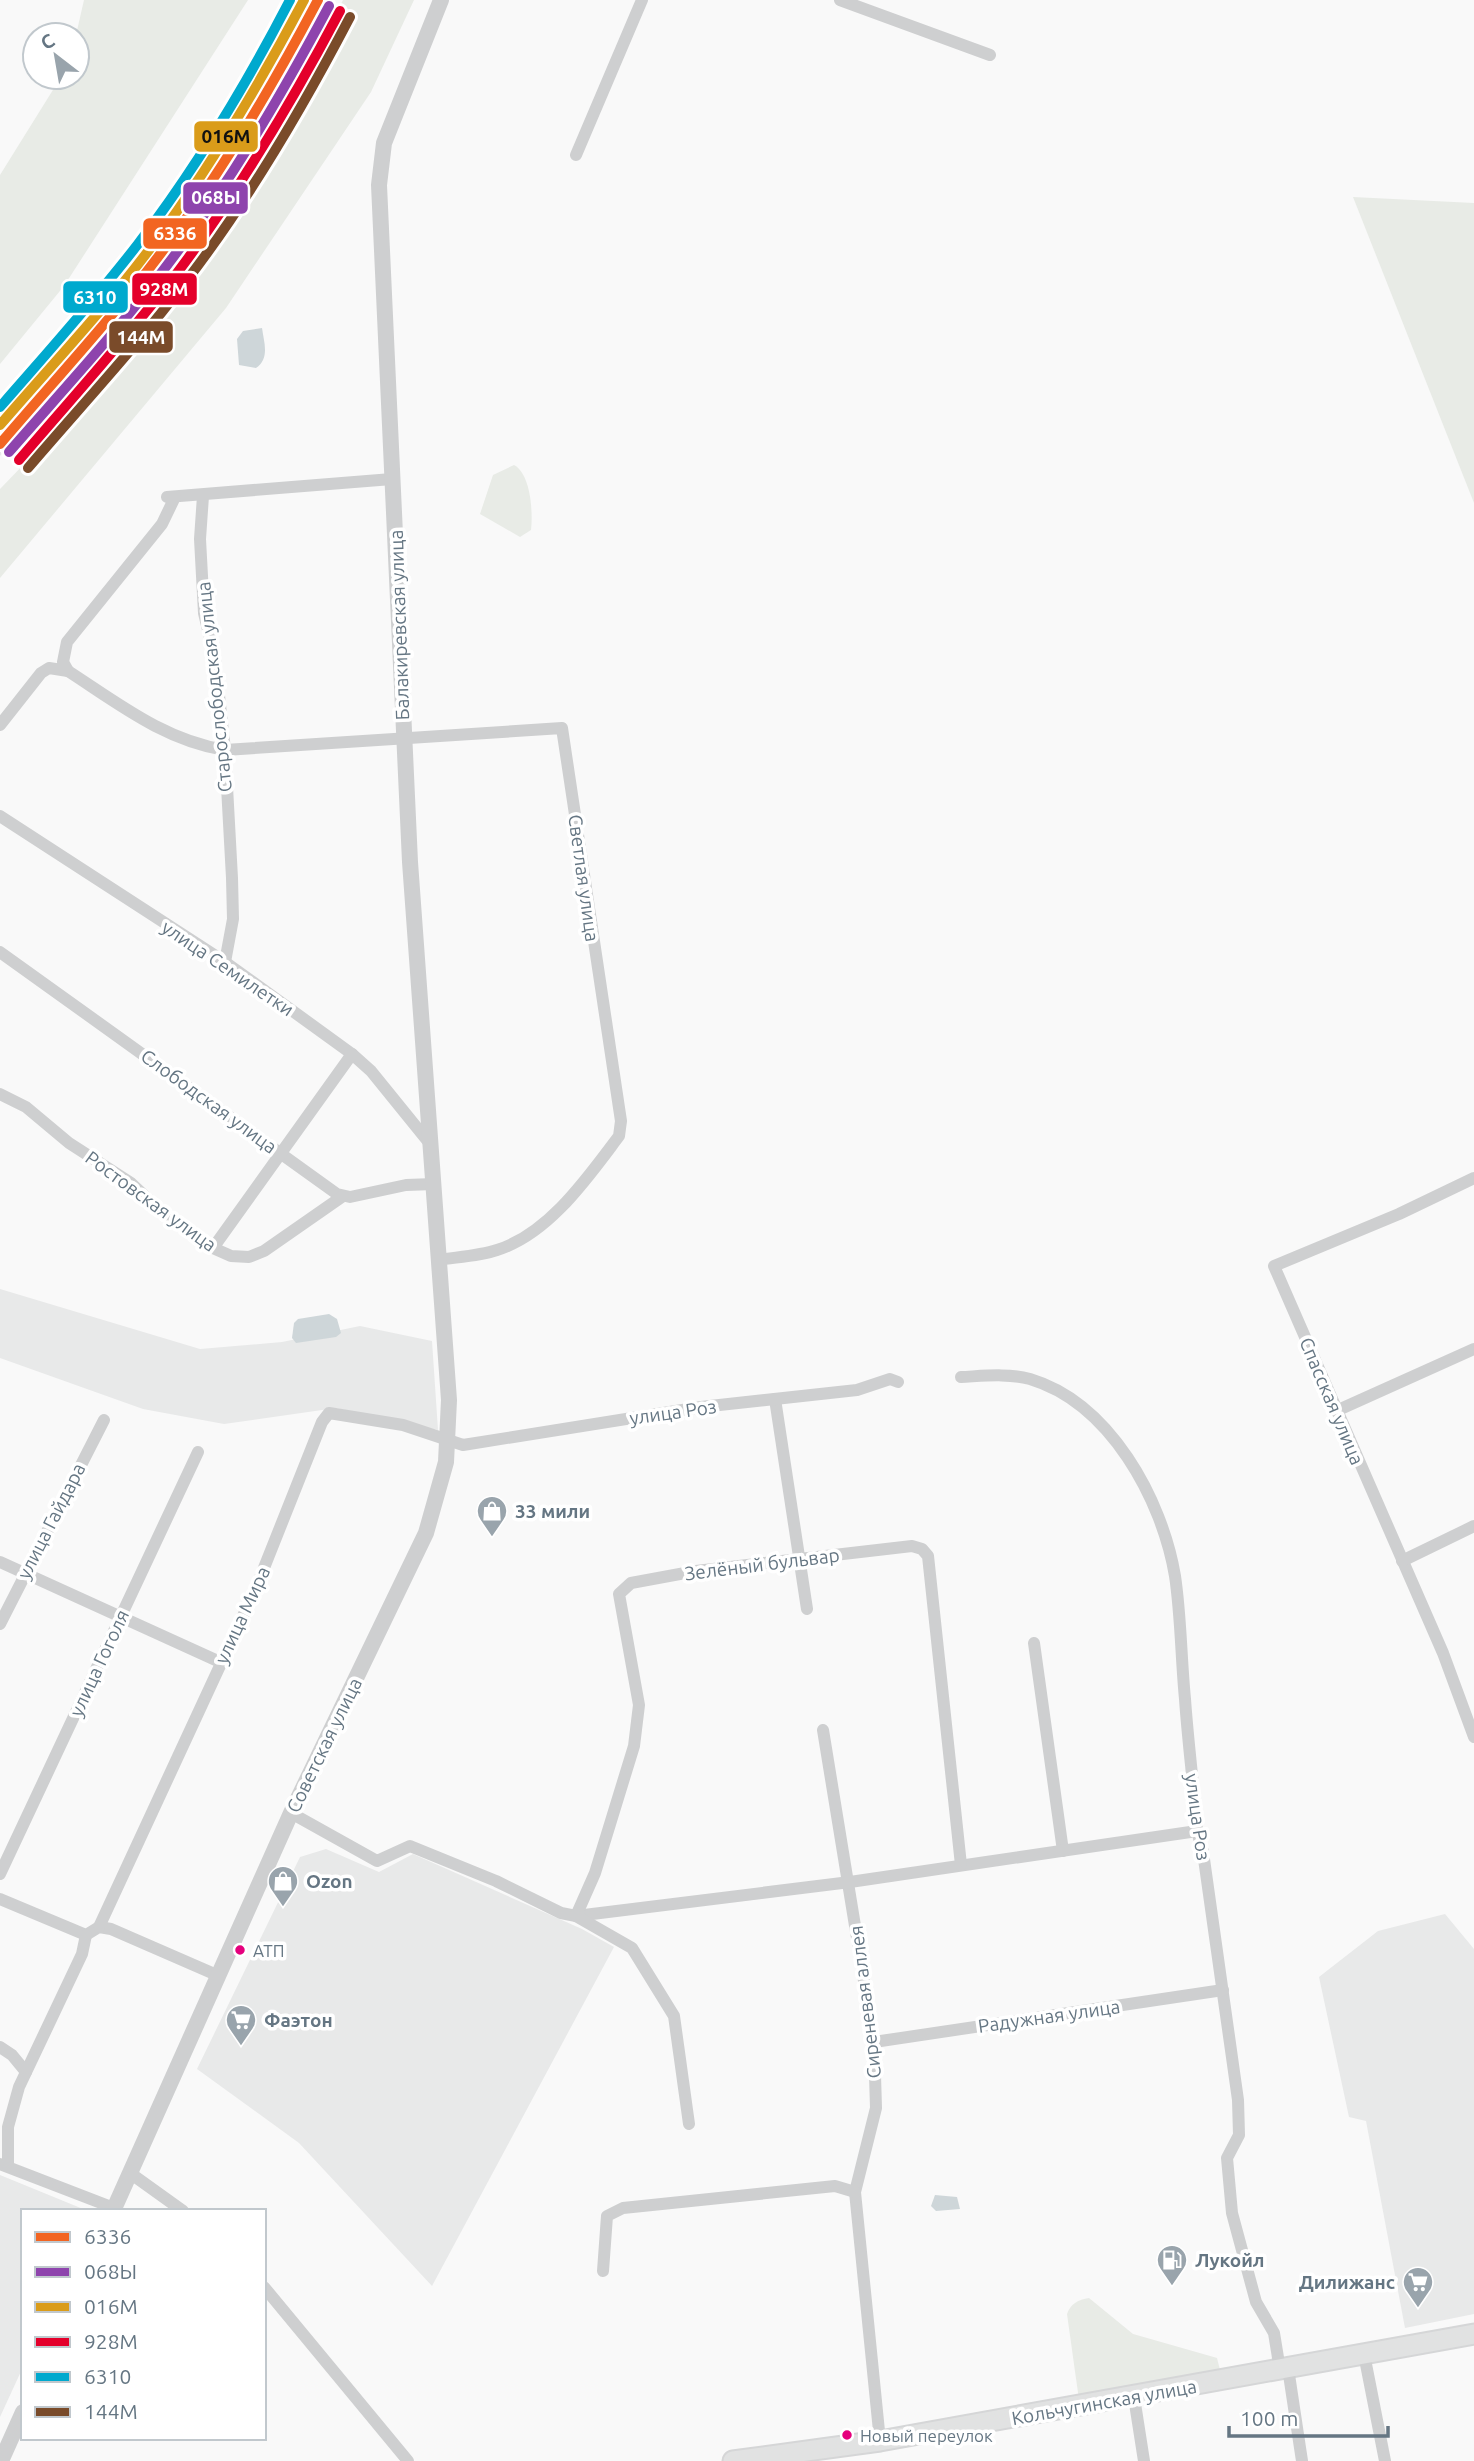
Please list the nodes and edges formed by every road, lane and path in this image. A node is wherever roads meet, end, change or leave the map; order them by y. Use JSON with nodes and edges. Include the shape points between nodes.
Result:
{"nodes":[{"id":1,"x":441,"y":0,"type":"edge"},
{"id":2,"x":642,"y":0,"type":"edge"},
{"id":3,"x":840,"y":0,"type":"edge"},
{"id":4,"x":990,"y":55,"type":"dead end"},
{"id":5,"x":576,"y":155,"type":"dead end"},
{"id":6,"x":391,"y":478,"type":"junction"},
{"id":7,"x":203,"y":496,"type":"junction"},
{"id":8,"x":68,"y":671,"type":"junction"},
{"id":9,"x":0,"y":725,"type":"edge"},
{"id":10,"x":403,"y":738,"type":"junction"},
{"id":11,"x":225,"y":750,"type":"junction"},
{"id":12,"x":0,"y":816,"type":"edge"},
{"id":13,"x":0,"y":952,"type":"edge"},
{"id":14,"x":225,"y":962,"type":"junction"},
{"id":15,"x":352,"y":1054,"type":"junction"},
{"id":16,"x":0,"y":1094,"type":"edge"},
{"id":17,"x":432,"y":1147,"type":"junction"},
{"id":18,"x":281,"y":1153,"type":"junction"},
{"id":19,"x":1474,"y":1178,"type":"edge"},
{"id":20,"x":434,"y":1184,"type":"junction"},
{"id":21,"x":343,"y":1196,"type":"junction"},
{"id":22,"x":213,"y":1248,"type":"junction"},
{"id":23,"x":438,"y":1260,"type":"junction"},
{"id":24,"x":1474,"y":1349,"type":"edge"},
{"id":25,"x":961,"y":1377,"type":"dead end"},
{"id":26,"x":898,"y":1382,"type":"dead end"},
{"id":27,"x":775,"y":1399,"type":"junction"},
{"id":28,"x":1336,"y":1411,"type":"junction"},
{"id":29,"x":104,"y":1420,"type":"dead end"},
{"id":30,"x":448,"y":1441,"type":"junction"},
{"id":31,"x":198,"y":1452,"type":"dead end"},
{"id":32,"x":1474,"y":1526,"type":"edge"},
{"id":33,"x":800,"y":1560,"type":"junction"},
{"id":34,"x":0,"y":1562,"type":"edge"},
{"id":35,"x":1402,"y":1562,"type":"junction"},
{"id":36,"x":25,"y":1573,"type":"junction"},
{"id":37,"x":807,"y":1609,"type":"dead end"},
{"id":38,"x":121,"y":1615,"type":"junction"},
{"id":39,"x":0,"y":1624,"type":"edge"},
{"id":40,"x":1034,"y":1643,"type":"dead end"},
{"id":41,"x":220,"y":1662,"type":"junction"},
{"id":42,"x":1469,"y":1707,"type":"edge"},
{"id":43,"x":823,"y":1730,"type":"dead end"},
{"id":44,"x":1474,"y":1737,"type":"edge"},
{"id":45,"x":291,"y":1813,"type":"junction"},
{"id":46,"x":1197,"y":1831,"type":"junction"},
{"id":47,"x":1063,"y":1851,"type":"junction"},
{"id":48,"x":961,"y":1865,"type":"junction"},
{"id":49,"x":0,"y":1874,"type":"edge"},
{"id":50,"x":850,"y":1882,"type":"junction"},
{"id":51,"x":0,"y":1899,"type":"edge"},
{"id":52,"x":576,"y":1916,"type":"junction"},
{"id":53,"x":99,"y":1927,"type":"junction"},
{"id":54,"x":86,"y":1935,"type":"junction"},
{"id":55,"x":219,"y":1976,"type":"junction"},
{"id":56,"x":1223,"y":1990,"type":"junction"},
{"id":57,"x":874,"y":2042,"type":"junction"},
{"id":58,"x":0,"y":2047,"type":"edge"},
{"id":59,"x":26,"y":2072,"type":"junction"},
{"id":60,"x":689,"y":2124,"type":"dead end"},
{"id":61,"x":4,"y":2165,"type":"edge"},
{"id":62,"x":130,"y":2173,"type":"junction"},
{"id":63,"x":855,"y":2192,"type":"junction"},
{"id":64,"x":113,"y":2209,"type":"edge"},
{"id":65,"x":180,"y":2209,"type":"edge"},
{"id":66,"x":603,"y":2271,"type":"dead end"},
{"id":67,"x":266,"y":2289,"type":"edge"},
{"id":68,"x":1474,"y":2334,"type":"edge"},
{"id":69,"x":1364,"y":2354,"type":"junction"},
{"id":70,"x":1284,"y":2369,"type":"junction"},
{"id":71,"x":1134,"y":2398,"type":"junction"},
{"id":72,"x":21,"y":2416,"type":"edge"},
{"id":73,"x":880,"y":2441,"type":"junction"},
{"id":74,"x":828,"y":2455,"type":"edge"},
{"id":75,"x":1,"y":2461,"type":"edge"},
{"id":76,"x":408,"y":2461,"type":"edge"},
{"id":77,"x":733,"y":2461,"type":"edge"},
{"id":78,"x":1144,"y":2461,"type":"edge"},
{"id":79,"x":1302,"y":2461,"type":"edge"},
{"id":80,"x":1385,"y":2461,"type":"edge"}],
"edges":[{"from":1,"to":6,"type":"street","name":"Балакиревская улица","via":[[384,143],[379,185]]},
{"from":2,"to":5,"type":"street"},
{"from":3,"to":4,"type":"street"},
{"from":6,"to":7,"type":"street","via":[[215,491]]},
{"from":6,"to":10,"type":"street","name":"Балакиревская улица"},
{"from":7,"to":8,"type":"street","via":[[171,497],[162,524],[67,642],[63,652]]},
{"from":7,"to":11,"type":"street","name":"Старослободская улица","via":[[204,613],[215,659]]},
{"from":8,"to":9,"type":"street","via":[[49,668],[41,673]]},
{"from":8,"to":11,"type":"street","name":"Светлая улица","via":[[152,725],[193,745]]},
{"from":10,"to":11,"type":"street","name":"Светлая улица"},
{"from":10,"to":17,"type":"street","name":"Балакиревская улица"},
{"from":10,"to":23,"type":"street","name":"Светлая улица","via":[[562,728],[621,1121],[619,1136],[600,1161],[531,1232],[498,1250]]},
{"from":11,"to":14,"type":"street","name":"Старослободская улица","via":[[233,919]]},
{"from":12,"to":14,"type":"street","name":"улица Семилетки"},
{"from":13,"to":18,"type":"street","name":"Слободская улица"},
{"from":14,"to":15,"type":"street","name":"улица Семилетки"},
{"from":15,"to":17,"type":"street","name":"улица Семилетки","via":[[380,1081]]},
{"from":15,"to":18,"type":"street"},
{"from":16,"to":22,"type":"street","name":"Ростовская улица","via":[[26,1107]]},
{"from":17,"to":20,"type":"street","name":"Балакиревская улица"},
{"from":18,"to":21,"type":"street","name":"Слободская улица"},
{"from":18,"to":22,"type":"street"},
{"from":19,"to":28,"type":"street","name":"Спасская улица","via":[[1274,1266]]},
{"from":20,"to":21,"type":"street"},
{"from":20,"to":23,"type":"street","name":"Балакиревская улица"},
{"from":21,"to":22,"type":"street","name":"Ростовская улица","via":[[249,1257]]},
{"from":23,"to":30,"type":"street","name":"Советская улица"},
{"from":24,"to":28,"type":"street"},
{"from":25,"to":46,"type":"street","name":"улица Роз","via":[[1029,1379],[1067,1395],[1112,1439],[1155,1509],[1175,1576]]},
{"from":26,"to":27,"type":"street","name":"улица Роз","via":[[890,1379],[857,1390]]},
{"from":27,"to":30,"type":"street","name":"улица Роз","via":[[463,1445]]},
{"from":27,"to":33,"type":"street"},
{"from":28,"to":35,"type":"street","name":"Спасская улица"},
{"from":29,"to":36,"type":"street","name":"улица Гайдара"},
{"from":30,"to":41,"type":"street","name":"улица Мира","via":[[403,1425],[329,1413]]},
{"from":30,"to":45,"type":"street","name":"Советская улица","via":[[426,1533]]},
{"from":31,"to":38,"type":"street","name":"улица Гоголя"},
{"from":32,"to":35,"type":"street"},
{"from":33,"to":37,"type":"street"},
{"from":33,"to":48,"type":"street","name":"Зелёный бульвар","via":[[912,1546],[928,1556]]},
{"from":33,"to":52,"type":"street","name":"Зелёный бульвар","via":[[631,1583],[619,1594],[639,1705],[634,1746],[595,1873]]},
{"from":34,"to":36,"type":"street"},
{"from":35,"to":42,"type":"street","name":"Спасская улица"},
{"from":36,"to":38,"type":"street"},
{"from":36,"to":39,"type":"street","name":"улица Гайдара"},
{"from":38,"to":41,"type":"street"},
{"from":38,"to":49,"type":"street","name":"улица Гоголя"},
{"from":40,"to":47,"type":"street"},
{"from":41,"to":53,"type":"street","name":"улица Мира"},
{"from":42,"to":44,"type":"street","name":"Спасская улица"},
{"from":43,"to":50,"type":"street","name":"Сиреневая аллея"},
{"from":45,"to":52,"type":"street","via":[[377,1861],[410,1846]]},
{"from":45,"to":55,"type":"street","name":"Советская улица"},
{"from":46,"to":47,"type":"street"},
{"from":46,"to":56,"type":"street","name":"улица Роз"},
{"from":47,"to":48,"type":"street"},
{"from":48,"to":50,"type":"street"},
{"from":50,"to":52,"type":"street"},
{"from":50,"to":57,"type":"street","name":"Сиреневая аллея"},
{"from":51,"to":54,"type":"street"},
{"from":52,"to":60,"type":"street","via":[[632,1948],[674,2016]]},
{"from":53,"to":54,"type":"street"},
{"from":53,"to":55,"type":"street"},
{"from":54,"to":59,"type":"street","via":[[82,1954]]},
{"from":55,"to":62,"type":"street","name":"Советская улица"},
{"from":56,"to":57,"type":"street","name":"Радужная улица"},
{"from":56,"to":70,"type":"street","name":"улица Роз","via":[[1238,2100],[1238,2135],[1227,2158],[1232,2214],[1256,2302],[1274,2333]]},
{"from":57,"to":63,"type":"street","name":"Сиреневая аллея","via":[[876,2108]]},
{"from":58,"to":59,"type":"street"},
{"from":59,"to":61,"type":"street","via":[[8,2127]]},
{"from":61,"to":64,"type":"street"},
{"from":62,"to":64,"type":"street","name":"Советская улица"},
{"from":62,"to":65,"type":"street"},
{"from":63,"to":66,"type":"street","via":[[835,2186],[623,2208],[607,2216]]},
{"from":63,"to":73,"type":"street","name":"Сиреневая аллея"},
{"from":67,"to":76,"type":"street"},
{"from":68,"to":69,"type":"main road","name":"Кольчугинская улица"},
{"from":69,"to":70,"type":"main road","name":"Кольчугинская улица"},
{"from":69,"to":80,"type":"street"},
{"from":70,"to":71,"type":"main road","name":"Кольчугинская улица"},
{"from":70,"to":79,"type":"street","name":"улица Роз"},
{"from":71,"to":73,"type":"main road","name":"Кольчугинская улица"},
{"from":71,"to":78,"type":"street"},
{"from":72,"to":75,"type":"street"},
{"from":73,"to":74,"type":"main road","name":"Кольчугинская улица"},
{"from":74,"to":77,"type":"main road","name":"Кольчугинская улица"}]}
